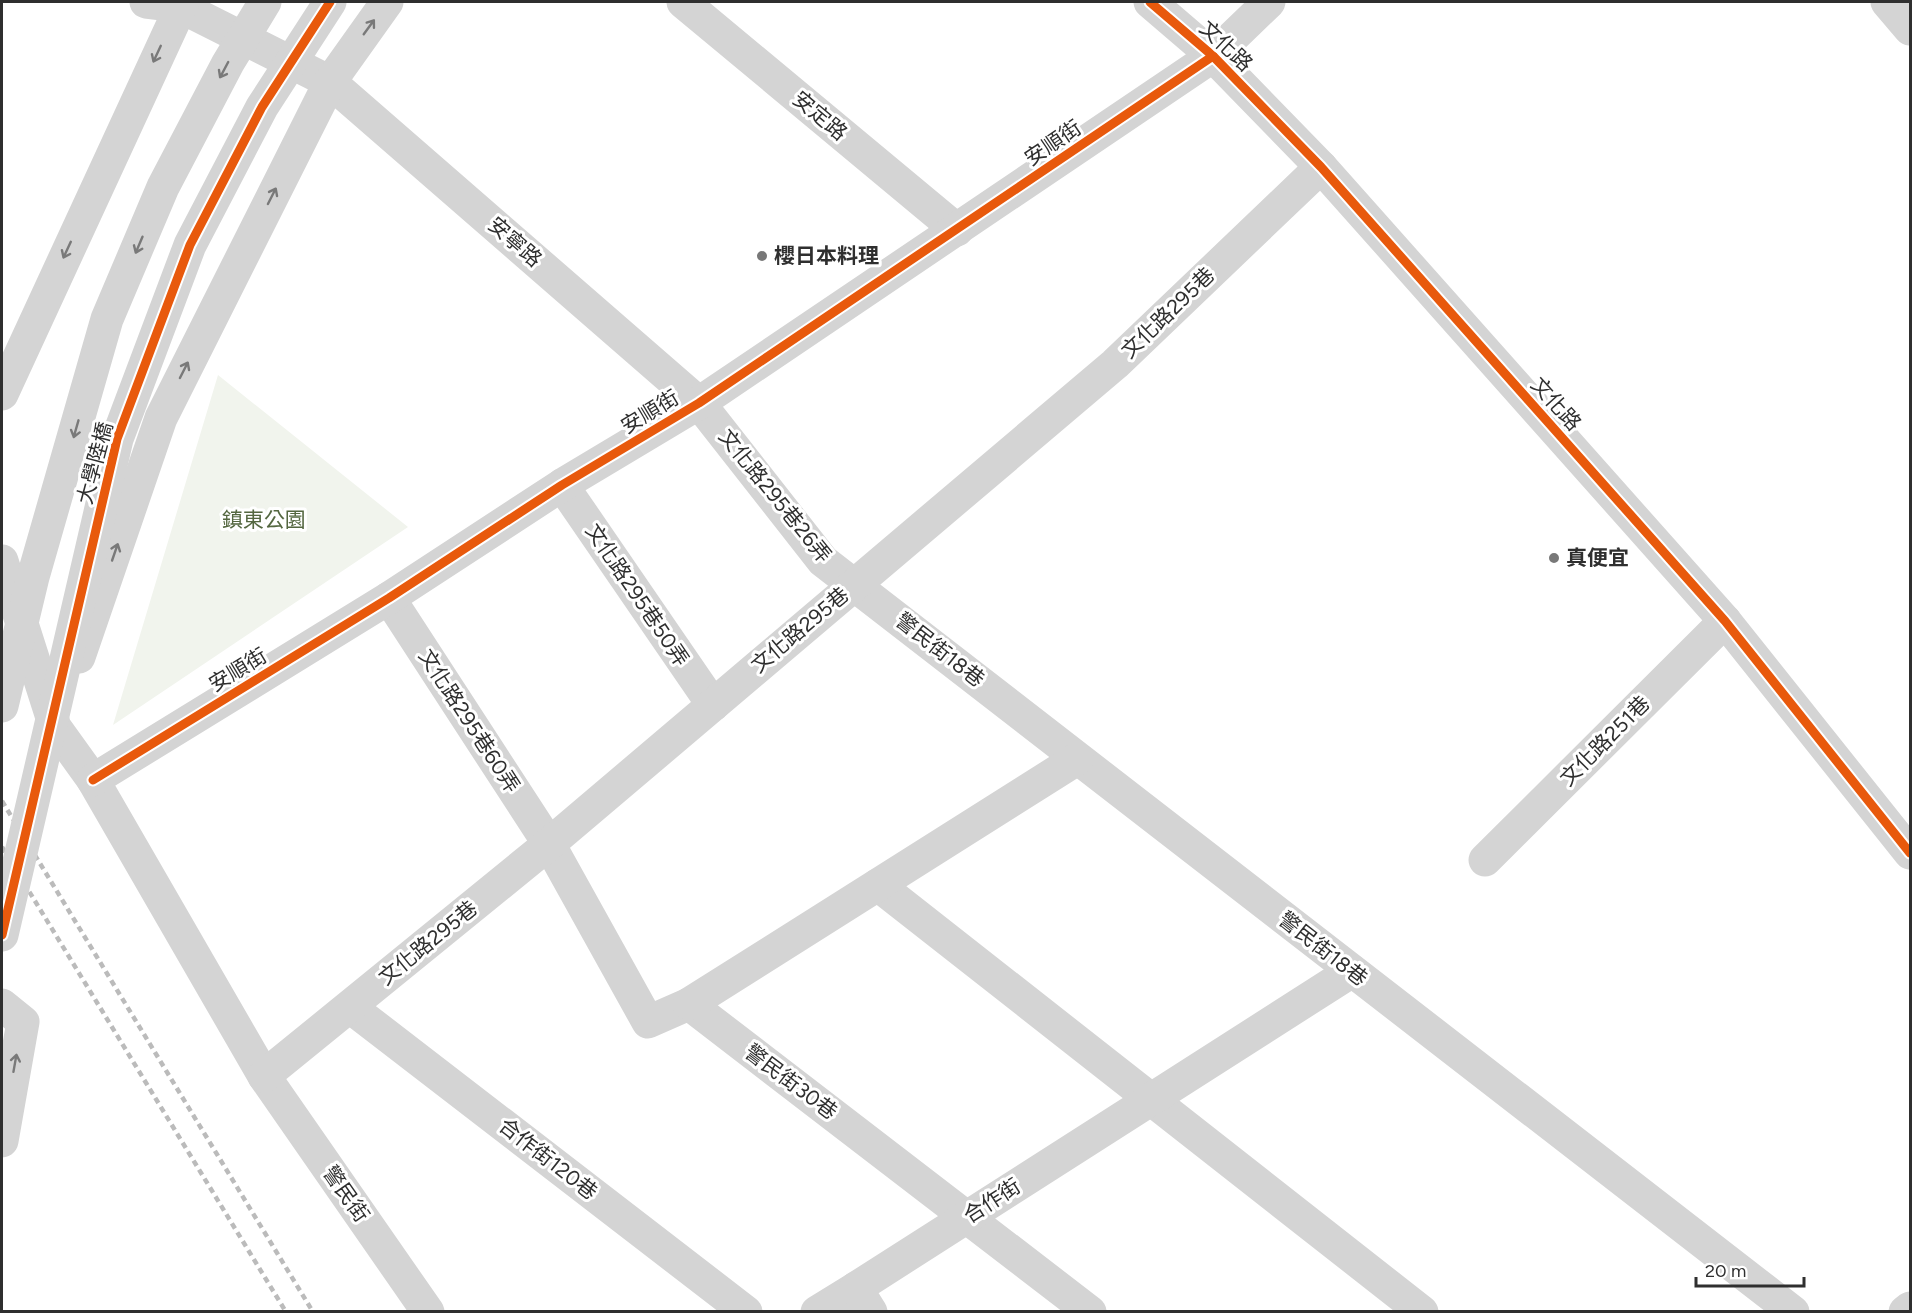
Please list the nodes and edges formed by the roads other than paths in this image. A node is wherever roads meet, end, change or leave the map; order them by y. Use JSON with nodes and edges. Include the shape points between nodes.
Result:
{"nodes":[{"id":1,"x":146,"y":2,"type":"edge"},
{"id":2,"x":265,"y":2,"type":"edge"},
{"id":3,"x":330,"y":2,"type":"edge"},
{"id":4,"x":387,"y":2,"type":"edge"},
{"id":5,"x":683,"y":2,"type":"edge"},
{"id":6,"x":1150,"y":2,"type":"edge"},
{"id":7,"x":1269,"y":2,"type":"edge"},
{"id":8,"x":1887,"y":2,"type":"edge"},
{"id":9,"x":181,"y":4,"type":"edge"},
{"id":10,"x":1911,"y":29,"type":"edge"},
{"id":11,"x":1213,"y":56,"type":"junction"},
{"id":12,"x":330,"y":82,"type":"junction"},
{"id":13,"x":1321,"y":167,"type":"junction"},
{"id":14,"x":957,"y":230,"type":"junction"},
{"id":15,"x":2,"y":394,"type":"edge"},
{"id":16,"x":699,"y":404,"type":"junction"},
{"id":17,"x":562,"y":485,"type":"junction"},
{"id":18,"x":2,"y":561,"type":"edge"},
{"id":19,"x":855,"y":584,"type":"junction"},
{"id":20,"x":389,"y":598,"type":"junction"},
{"id":21,"x":1725,"y":621,"type":"junction"},
{"id":22,"x":712,"y":705,"type":"junction"},
{"id":23,"x":2,"y":706,"type":"edge"},
{"id":24,"x":55,"y":727,"type":"junction"},
{"id":25,"x":1077,"y":759,"type":"junction"},
{"id":26,"x":93,"y":780,"type":"junction"},
{"id":27,"x":549,"y":844,"type":"junction"},
{"id":28,"x":1911,"y":853,"type":"edge"},
{"id":29,"x":1485,"y":860,"type":"dead end"},
{"id":30,"x":878,"y":885,"type":"junction"},
{"id":31,"x":2,"y":935,"type":"edge"},
{"id":32,"x":1352,"y":971,"type":"junction"},
{"id":33,"x":689,"y":1004,"type":"junction"},
{"id":34,"x":2,"y":1005,"type":"edge"},
{"id":35,"x":350,"y":1007,"type":"junction"},
{"id":36,"x":264,"y":1076,"type":"junction"},
{"id":37,"x":1152,"y":1098,"type":"junction"},
{"id":38,"x":2,"y":1141,"type":"edge"},
{"id":39,"x":968,"y":1216,"type":"junction"},
{"id":40,"x":863,"y":1300,"type":"edge"},
{"id":41,"x":1911,"y":1308,"type":"edge"},
{"id":42,"x":428,"y":1311,"type":"edge"},
{"id":43,"x":746,"y":1311,"type":"edge"},
{"id":44,"x":817,"y":1311,"type":"edge"},
{"id":45,"x":1090,"y":1311,"type":"edge"},
{"id":46,"x":1422,"y":1311,"type":"edge"},
{"id":47,"x":1793,"y":1311,"type":"edge"},
{"id":48,"x":1905,"y":1311,"type":"edge"}],
"edges":[{"from":1,"to":9,"type":"street","name":"安寧路"},
{"from":2,"to":23,"type":"street","name":"大學陸橋","one_way":true,"bridge":true,"via":[[163,187],[107,319],[33,577]]},
{"from":3,"to":31,"type":"street","name":"大學陸橋","bridge":true,"via":[[262,107],[190,244],[117,439]]},
{"from":12,"to":4,"type":"street","one_way":true},
{"from":5,"to":14,"type":"street","name":"安定路"},
{"from":6,"to":11,"type":"street","name":"文化路"},
{"from":7,"to":11,"type":"street","name":"安順街"},
{"from":8,"to":10,"type":"street"},
{"from":9,"to":12,"type":"street","name":"安寧路"},
{"from":9,"to":15,"type":"street","one_way":true},
{"from":11,"to":13,"type":"street","name":"文化路"},
{"from":11,"to":14,"type":"street","name":"安順街"},
{"from":12,"to":16,"type":"street","name":"安寧路"},
{"from":24,"to":12,"type":"street","one_way":true,"via":[[160,418]]},
{"from":13,"to":19,"type":"street","name":"文化路295巷","via":[[1115,364]]},
{"from":13,"to":21,"type":"street","name":"文化路"},
{"from":14,"to":16,"type":"street","name":"安順街"},
{"from":16,"to":17,"type":"street","name":"安順街"},
{"from":16,"to":19,"type":"street","name":"文化路295巷26弄","via":[[823,561]]},
{"from":17,"to":20,"type":"street","name":"安順街"},
{"from":17,"to":22,"type":"street","name":"文化路295巷50弄"},
{"from":18,"to":24,"type":"street"},
{"from":19,"to":22,"type":"street","name":"文化路295巷"},
{"from":19,"to":25,"type":"street","name":"警民街18巷"},
{"from":20,"to":26,"type":"street","name":"安順街"},
{"from":20,"to":27,"type":"street","name":"文化路295巷60弄"},
{"from":21,"to":28,"type":"street","name":"文化路"},
{"from":21,"to":29,"type":"street","name":"文化路251巷"},
{"from":22,"to":27,"type":"street","name":"文化路295巷"},
{"from":24,"to":26,"type":"street"},
{"from":25,"to":30,"type":"street"},
{"from":25,"to":32,"type":"street","name":"警民街18巷"},
{"from":26,"to":36,"type":"street"},
{"from":27,"to":33,"type":"street","via":[[648,1022]]},
{"from":27,"to":35,"type":"street","name":"文化路295巷"},
{"from":30,"to":33,"type":"street"},
{"from":30,"to":37,"type":"street"},
{"from":32,"to":37,"type":"street","name":"合作街"},
{"from":32,"to":47,"type":"street","name":"警民街18巷"},
{"from":33,"to":39,"type":"street","name":"警民街30巷"},
{"from":38,"to":34,"type":"street","one_way":true,"via":[[23,1022]]},
{"from":35,"to":36,"type":"street","name":"文化路295巷"},
{"from":35,"to":43,"type":"street","name":"合作街120巷"},
{"from":36,"to":42,"type":"street","name":"警民街"},
{"from":37,"to":39,"type":"street","name":"合作街"},
{"from":37,"to":46,"type":"street"},
{"from":39,"to":40,"type":"street","name":"合作街"},
{"from":39,"to":45,"type":"street","name":"警民街30巷"},
{"from":40,"to":44,"type":"street"},
{"from":41,"to":48,"type":"street"}]}
